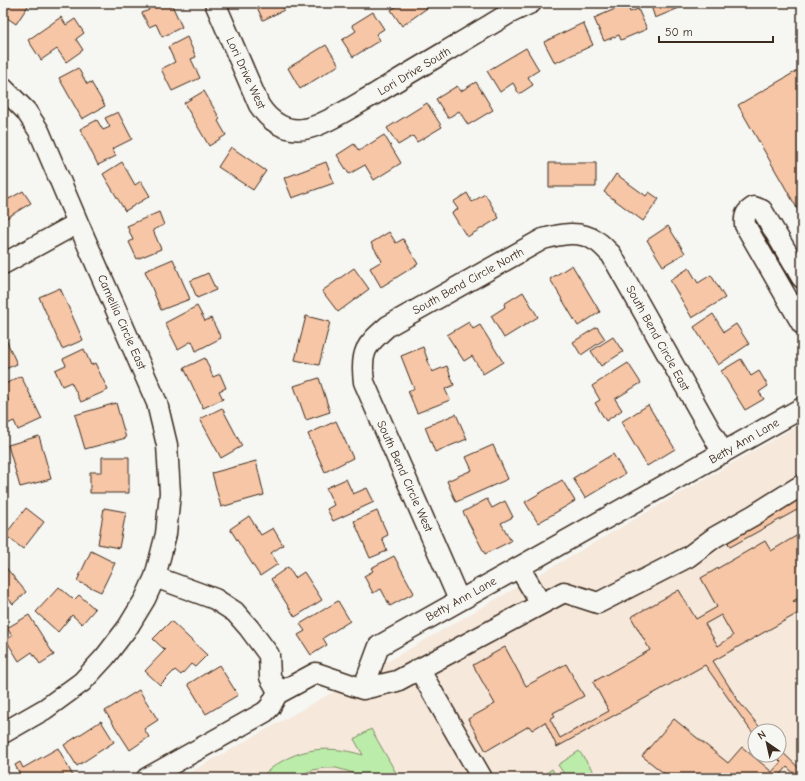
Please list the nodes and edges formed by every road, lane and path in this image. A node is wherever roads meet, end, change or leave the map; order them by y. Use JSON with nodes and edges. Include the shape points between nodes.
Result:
{"nodes":[{"id":1,"x":215,"y":3,"type":"edge"},
{"id":2,"x":531,"y":3,"type":"edge"},
{"id":3,"x":3,"y":88,"type":"edge"},
{"id":4,"x":293,"y":129,"type":"joint"},
{"id":5,"x":78,"y":223,"type":"junction"},
{"id":6,"x":581,"y":234,"type":"joint"},
{"id":7,"x":3,"y":264,"type":"edge"},
{"id":8,"x":802,"y":278,"type":"edge"},
{"id":9,"x":802,"y":324,"type":"edge"},
{"id":10,"x":366,"y":350,"type":"joint"},
{"id":11,"x":802,"y":408,"type":"edge"},
{"id":12,"x":723,"y":453,"type":"junction"},
{"id":13,"x":802,"y":485,"type":"edge"},
{"id":14,"x":519,"y":567,"type":"junction"},
{"id":15,"x":155,"y":577,"type":"junction"},
{"id":16,"x":459,"y":600,"type":"junction"},
{"id":17,"x":541,"y":604,"type":"junction"},
{"id":18,"x":419,"y":669,"type":"junction"},
{"id":19,"x":363,"y":689,"type":"junction"},
{"id":20,"x":279,"y":693,"type":"junction"},
{"id":21,"x":3,"y":733,"type":"edge"},
{"id":22,"x":147,"y":778,"type":"edge"},
{"id":23,"x":482,"y":778,"type":"edge"}],
"edges":[{"from":1,"to":4,"type":"street","name":"Lori Drive West","via":[[259,105],[278,125]]},
{"from":2,"to":4,"type":"street","name":"Lori Drive South","via":[[320,124],[305,129]]},
{"from":3,"to":5,"type":"street","name":"Camellia Circle East","via":[[26,111],[39,131]]},
{"from":5,"to":7,"type":"street"},
{"from":5,"to":15,"type":"street","name":"Camellia Circle East","via":[[157,403],[168,445],[170,493],[166,534]]},
{"from":6,"to":10,"type":"street","name":"South Bend Circle North","via":[[562,234],[543,239],[388,326],[374,338]]},
{"from":6,"to":12,"type":"street","name":"South Bend Circle East","via":[[596,240],[611,254]]},
{"from":8,"to":9,"type":"street","via":[[762,210],[754,207],[747,211],[745,225]]},
{"from":10,"to":16,"type":"street","name":"South Bend Circle West","via":[[362,365],[364,382]]},
{"from":11,"to":12,"type":"street","name":"Betty Ann Lane"},
{"from":12,"to":14,"type":"street","name":"Betty Ann Lane"},
{"from":13,"to":17,"type":"street","via":[[715,537],[688,557],[598,603],[564,592]]},
{"from":14,"to":16,"type":"street","name":"Betty Ann Lane"},
{"from":14,"to":17,"type":"street"},
{"from":15,"to":20,"type":"street","via":[[215,599],[235,612],[269,656],[270,677]]},
{"from":15,"to":21,"type":"street","name":"Camellia Circle East","via":[[128,627],[82,682],[45,710]]},
{"from":16,"to":19,"type":"street","name":"Betty Ann Lane","via":[[379,646]]},
{"from":17,"to":18,"type":"street"},
{"from":18,"to":19,"type":"street","via":[[397,682]]},
{"from":18,"to":23,"type":"street"},
{"from":19,"to":20,"type":"street","via":[[316,673]]},
{"from":20,"to":22,"type":"street","via":[[265,712]]}]}
